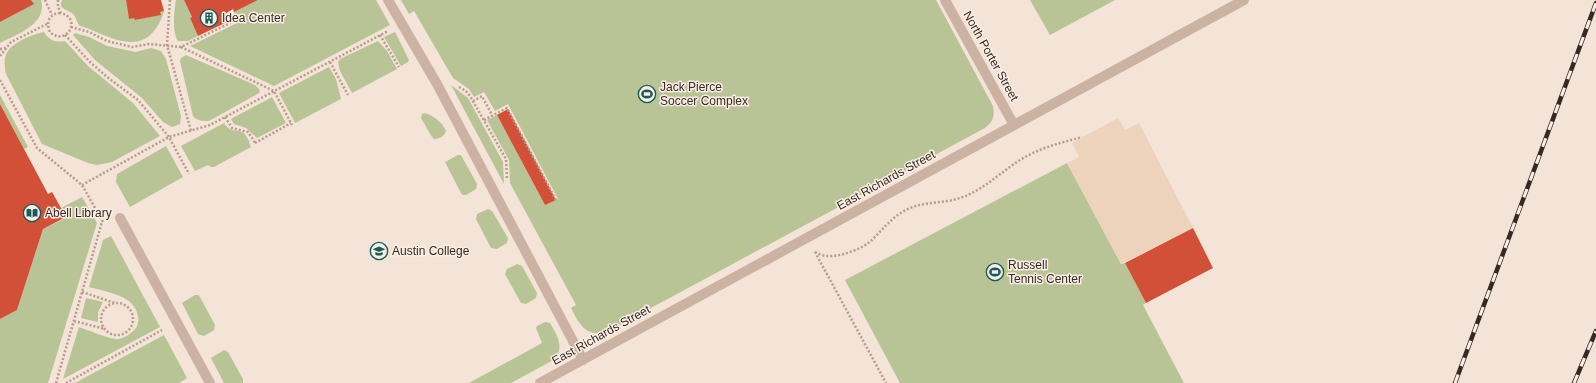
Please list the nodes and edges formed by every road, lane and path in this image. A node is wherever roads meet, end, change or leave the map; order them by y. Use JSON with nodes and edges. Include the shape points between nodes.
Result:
{"nodes":[{"id":1,"x":45,"y":0,"type":"edge"},
{"id":2,"x":58,"y":0,"type":"edge"},
{"id":3,"x":170,"y":0,"type":"edge"},
{"id":4,"x":388,"y":0,"type":"edge"},
{"id":5,"x":945,"y":0,"type":"edge"},
{"id":6,"x":1244,"y":0,"type":"edge"},
{"id":7,"x":229,"y":12,"type":"dead end"},
{"id":8,"x":61,"y":13,"type":"junction"},
{"id":9,"x":52,"y":15,"type":"junction"},
{"id":10,"x":401,"y":23,"type":"junction"},
{"id":11,"x":47,"y":24,"type":"junction"},
{"id":12,"x":72,"y":27,"type":"junction"},
{"id":13,"x":65,"y":35,"type":"junction"},
{"id":14,"x":380,"y":35,"type":"junction"},
{"id":15,"x":167,"y":45,"type":"junction"},
{"id":16,"x":181,"y":47,"type":"junction"},
{"id":17,"x":6,"y":48,"type":"junction"},
{"id":18,"x":0,"y":49,"type":"edge"},
{"id":19,"x":0,"y":56,"type":"edge"},
{"id":20,"x":330,"y":62,"type":"junction"},
{"id":21,"x":399,"y":67,"type":"dead end"},
{"id":22,"x":0,"y":80,"type":"edge"},
{"id":23,"x":274,"y":91,"type":"junction"},
{"id":24,"x":348,"y":95,"type":"dead end"},
{"id":25,"x":473,"y":101,"type":"dead end"},
{"id":26,"x":492,"y":115,"type":"junction"},
{"id":27,"x":225,"y":117,"type":"junction"},
{"id":28,"x":484,"y":120,"type":"dead end"},
{"id":29,"x":1014,"y":125,"type":"junction"},
{"id":30,"x":191,"y":131,"type":"junction"},
{"id":31,"x":169,"y":137,"type":"junction"},
{"id":32,"x":1082,"y":137,"type":"dead end"},
{"id":33,"x":189,"y":174,"type":"dead end"},
{"id":34,"x":82,"y":185,"type":"junction"},
{"id":35,"x":556,"y":200,"type":"dead end"},
{"id":36,"x":120,"y":218,"type":"dead end"},
{"id":37,"x":815,"y":252,"type":"junction"},
{"id":38,"x":808,"y":256,"type":"dead end"},
{"id":39,"x":82,"y":292,"type":"junction"},
{"id":40,"x":116,"y":303,"type":"junction"},
{"id":41,"x":74,"y":321,"type":"junction"},
{"id":42,"x":165,"y":329,"type":"dead end"},
{"id":43,"x":106,"y":330,"type":"junction"},
{"id":44,"x":583,"y":360,"type":"junction"},
{"id":45,"x":56,"y":383,"type":"edge"},
{"id":46,"x":66,"y":383,"type":"edge"},
{"id":47,"x":210,"y":383,"type":"edge"},
{"id":48,"x":540,"y":383,"type":"edge"},
{"id":49,"x":886,"y":383,"type":"edge"}],
"edges":[{"from":1,"to":9,"type":"path"},
{"from":2,"to":8,"type":"path"},
{"from":3,"to":15,"type":"path"},
{"from":4,"to":10,"type":"street"},
{"from":5,"to":29,"type":"street","name":"North Porter Street"},
{"from":6,"to":29,"type":"street","name":"East Richards Street"},
{"from":7,"to":16,"type":"path","via":[[234,21]]},
{"from":8,"to":9,"type":"path"},
{"from":8,"to":12,"type":"path","via":[[70,19]]},
{"from":9,"to":11,"type":"path"},
{"from":10,"to":14,"type":"path"},
{"from":10,"to":44,"type":"street","via":[[437,84]]},
{"from":11,"to":13,"type":"path","via":[[53,35]]},
{"from":11,"to":17,"type":"path","via":[[11,42]]},
{"from":12,"to":13,"type":"path"},
{"from":12,"to":15,"type":"path","via":[[107,41],[132,47],[149,44]]},
{"from":13,"to":31,"type":"path","via":[[96,67],[138,100]]},
{"from":14,"to":20,"type":"path"},
{"from":14,"to":21,"type":"path"},
{"from":15,"to":16,"type":"path"},
{"from":15,"to":30,"type":"path"},
{"from":16,"to":23,"type":"path"},
{"from":17,"to":18,"type":"path"},
{"from":17,"to":19,"type":"path"},
{"from":20,"to":23,"type":"path"},
{"from":20,"to":24,"type":"path"},
{"from":22,"to":34,"type":"path","via":[[37,148]]},
{"from":23,"to":27,"type":"path"},
{"from":23,"to":27,"type":"path","via":[[292,124],[255,144],[248,132],[232,128]]},
{"from":25,"to":26,"type":"path","via":[[482,96]]},
{"from":26,"to":28,"type":"path"},
{"from":26,"to":35,"type":"path","via":[[507,108]]},
{"from":27,"to":30,"type":"path"},
{"from":29,"to":44,"type":"street","name":"East Richards Street"},
{"from":30,"to":31,"type":"path"},
{"from":31,"to":33,"type":"path"},
{"from":31,"to":34,"type":"path"},
{"from":32,"to":37,"type":"path","via":[[1029,155],[982,187],[959,199],[908,209],[893,218],[871,241],[858,248],[841,255],[826,256]]},
{"from":34,"to":39,"type":"path","via":[[102,222]]},
{"from":36,"to":47,"type":"street"},
{"from":37,"to":38,"type":"path"},
{"from":37,"to":49,"type":"path"},
{"from":39,"to":40,"type":"path"},
{"from":39,"to":41,"type":"path"},
{"from":40,"to":43,"type":"path","via":[[107,307],[102,315]]},
{"from":40,"to":43,"type":"path","via":[[130,309],[132,324],[130,329],[120,334]]},
{"from":41,"to":43,"type":"path"},
{"from":41,"to":45,"type":"path"},
{"from":42,"to":46,"type":"path"},
{"from":44,"to":48,"type":"street","name":"East Richards Street"}]}
